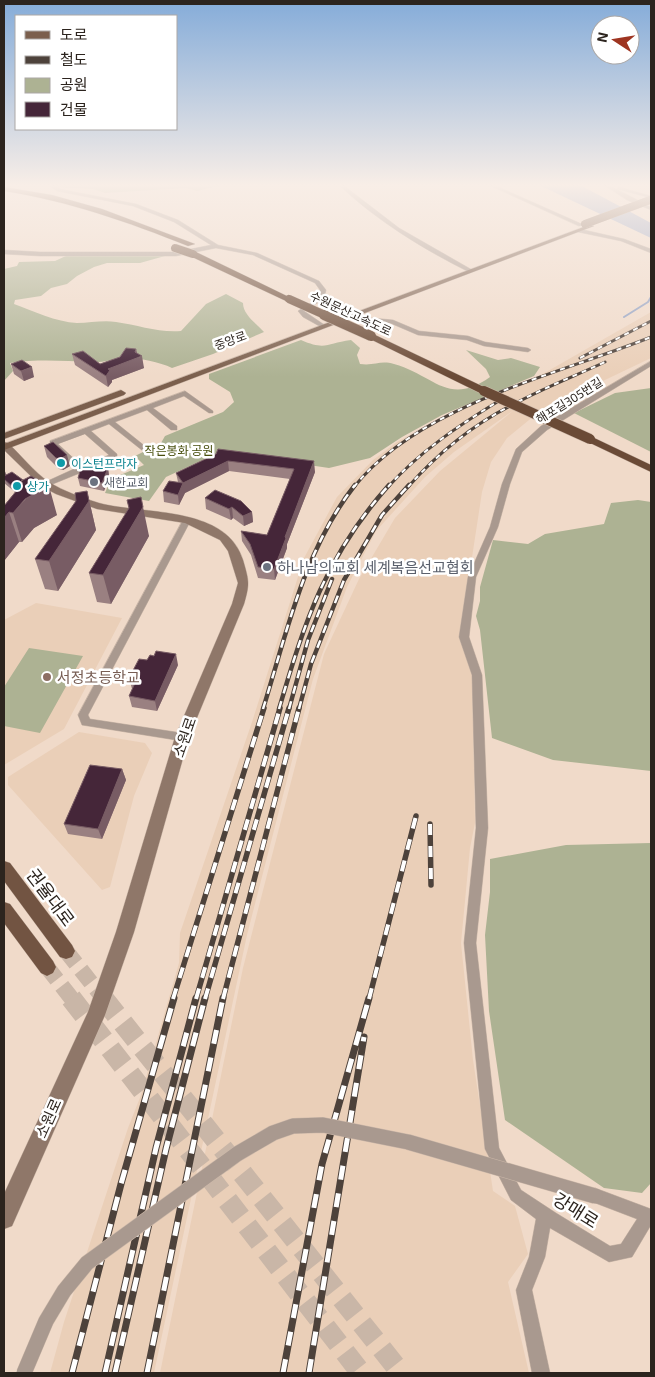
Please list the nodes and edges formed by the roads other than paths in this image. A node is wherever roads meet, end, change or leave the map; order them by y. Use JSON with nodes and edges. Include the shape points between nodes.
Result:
{"nodes":[{"id":1,"x":185,"y":249,"type":"edge"},
{"id":2,"x":198,"y":249,"type":"edge"},
{"id":3,"x":200,"y":249,"type":"edge"},
{"id":4,"x":232,"y":249,"type":"edge"},
{"id":5,"x":431,"y":249,"type":"edge"},
{"id":6,"x":523,"y":249,"type":"edge"},
{"id":7,"x":4,"y":252,"type":"edge"},
{"id":8,"x":468,"y":269,"type":"junction"},
{"id":9,"x":350,"y":315,"type":"junction"},
{"id":10,"x":319,"y":324,"type":"junction"},
{"id":11,"x":376,"y":334,"type":"junction"},
{"id":12,"x":528,"y":350,"type":"dead end"},
{"id":13,"x":651,"y":363,"type":"edge"},
{"id":14,"x":148,"y":407,"type":"junction"},
{"id":15,"x":211,"y":412,"type":"dead end"},
{"id":16,"x":110,"y":421,"type":"junction"},
{"id":17,"x":174,"y":428,"type":"dead end"},
{"id":18,"x":85,"y":430,"type":"junction"},
{"id":19,"x":594,"y":436,"type":"junction"},
{"id":20,"x":4,"y":444,"type":"edge"},
{"id":21,"x":144,"y":449,"type":"dead end"},
{"id":22,"x":651,"y":458,"type":"edge"},
{"id":23,"x":81,"y":469,"type":"junction"},
{"id":24,"x":651,"y":469,"type":"edge"},
{"id":25,"x":45,"y":484,"type":"junction"},
{"id":26,"x":187,"y":520,"type":"junction"},
{"id":27,"x":182,"y":737,"type":"junction"},
{"id":28,"x":4,"y":868,"type":"edge"},
{"id":29,"x":4,"y":910,"type":"edge"},
{"id":30,"x":66,"y":950,"type":"tunnel mouth"},
{"id":31,"x":48,"y":967,"type":"tunnel mouth"},
{"id":32,"x":492,"y":1149,"type":"joint"},
{"id":33,"x":545,"y":1214,"type":"junction"},
{"id":34,"x":650,"y":1217,"type":"edge"},
{"id":35,"x":4,"y":1218,"type":"edge"},
{"id":36,"x":24,"y":1373,"type":"edge"},
{"id":37,"x":541,"y":1373,"type":"edge"}],
"edges":[{"from":1,"to":11,"type":"highway","name":"수원문산고속도로","bridge":true,"via":[[289,299]]},
{"from":2,"to":11,"type":"highway","name":"수원문산고속도로","via":[[300,295]]},
{"from":3,"to":7,"type":"street","via":[[176,254]]},
{"from":4,"to":10,"type":"street","via":[[255,254],[317,282],[323,290],[321,299],[301,311]]},
{"from":5,"to":8,"type":"street"},
{"from":6,"to":8,"type":"main road","name":"중앙로"},
{"from":8,"to":9,"type":"main road","name":"중앙로"},
{"from":8,"to":10,"type":"main road","name":"중앙로"},
{"from":9,"to":10,"type":"main road","name":"중앙로"},
{"from":9,"to":12,"type":"street","via":[[391,321],[418,333],[468,338],[484,344]]},
{"from":10,"to":20,"type":"main road","name":"중앙로"},
{"from":11,"to":19,"type":"highway","name":"수원문산고속도로","bridge":true},
{"from":13,"to":32,"type":"street","name":"해포길305번길","via":[[544,428],[519,452],[494,527],[472,577],[464,637],[477,675],[482,828],[470,943]]},
{"from":14,"to":15,"type":"street","via":[[185,393]]},
{"from":14,"to":16,"type":"street"},
{"from":14,"to":17,"type":"street"},
{"from":16,"to":18,"type":"street"},
{"from":16,"to":21,"type":"street"},
{"from":18,"to":23,"type":"street","via":[[114,456]]},
{"from":18,"to":23,"type":"street","via":[[52,443]]},
{"from":19,"to":22,"type":"highway","name":"수원문산고속도로"},
{"from":19,"to":24,"type":"highway","name":"수원문산고속도로"},
{"from":20,"to":25,"type":"main road","name":"소원로"},
{"from":23,"to":25,"type":"street"},
{"from":25,"to":26,"type":"main road","name":"소원로","via":[[98,506]]},
{"from":26,"to":27,"type":"main road","name":"소원로","via":[[224,537],[234,550],[244,583]]},
{"from":26,"to":27,"type":"street","via":[[83,715],[86,722]]},
{"from":27,"to":35,"type":"main road","name":"소원로","via":[[96,1015]]},
{"from":28,"to":30,"type":"highway","name":"권율대로"},
{"from":29,"to":31,"type":"highway"},
{"from":32,"to":33,"type":"street","name":"강매로","via":[[516,1195]]},
{"from":33,"to":34,"type":"street","name":"강매로","via":[[609,1254],[626,1251]]},
{"from":33,"to":37,"type":"street","via":[[537,1257],[524,1290]]},
{"from":34,"to":36,"type":"street","name":"강매로","bridge":true,"via":[[595,1196],[408,1142],[323,1125],[293,1126],[273,1133],[237,1154],[87,1263],[64,1291],[46,1321]]}]}
